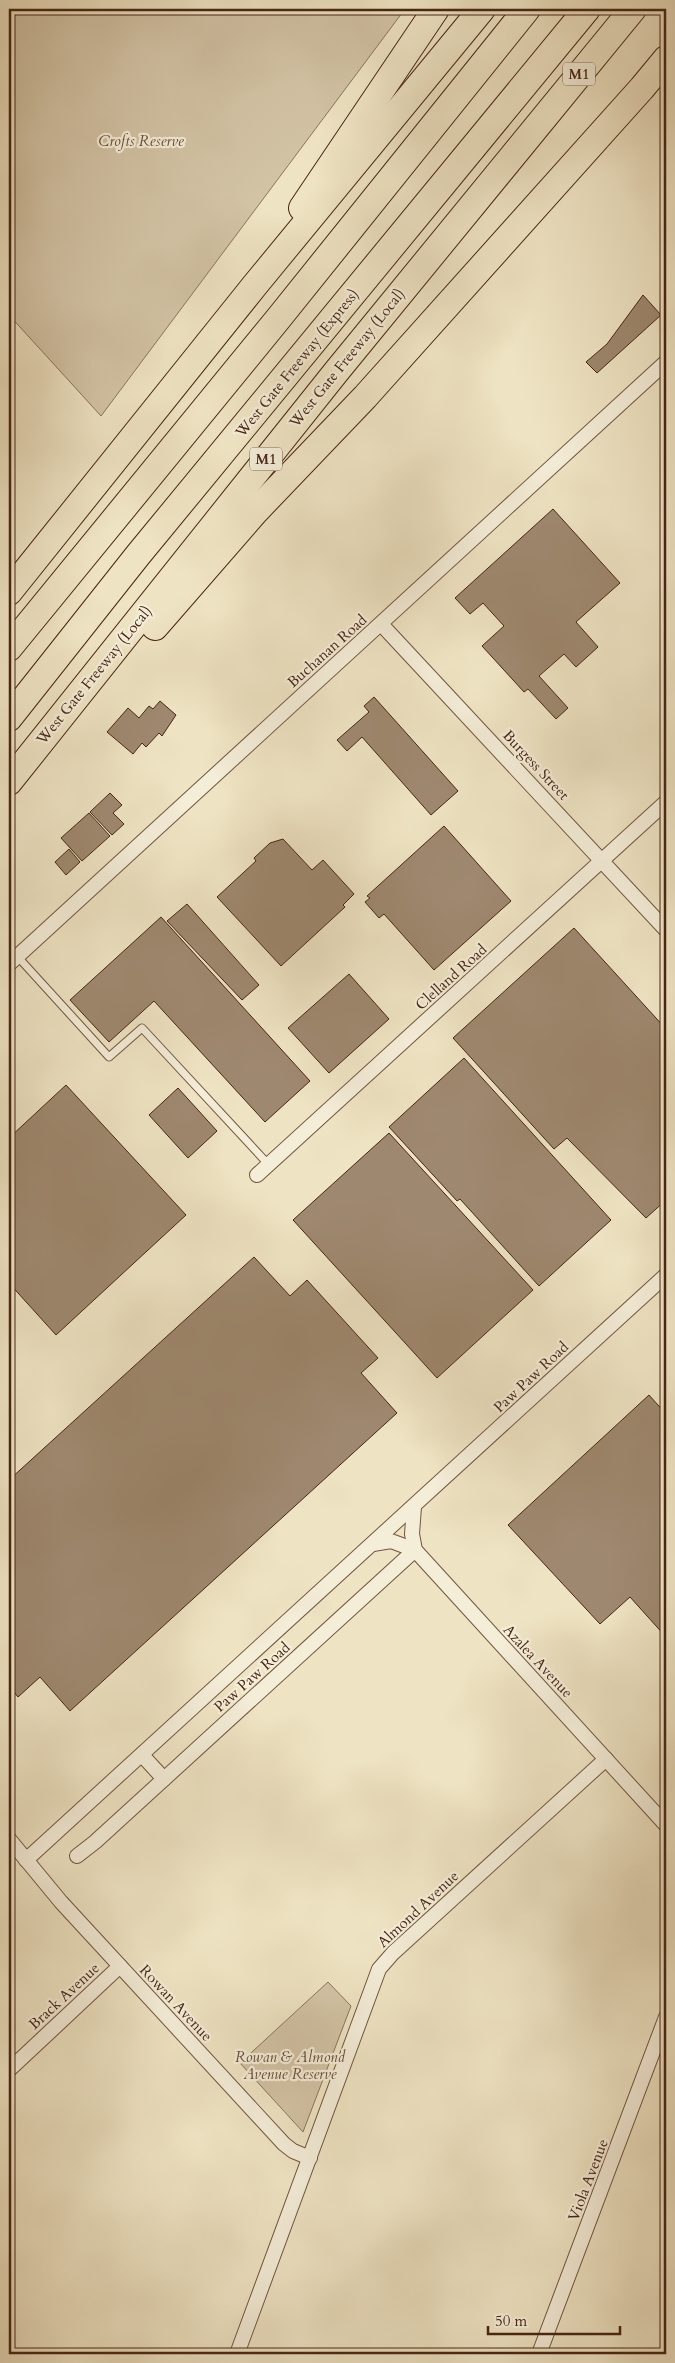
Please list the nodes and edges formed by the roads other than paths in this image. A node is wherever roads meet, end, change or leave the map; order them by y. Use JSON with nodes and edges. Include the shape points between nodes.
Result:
{"nodes":[{"id":1,"x":436,"y":9,"type":"edge"},
{"id":2,"x":482,"y":9,"type":"edge"},
{"id":3,"x":527,"y":9,"type":"edge"},
{"id":4,"x":587,"y":9,"type":"edge"},
{"id":5,"x":633,"y":9,"type":"edge"},
{"id":6,"x":666,"y":59,"type":"edge"},
{"id":7,"x":255,"y":285,"type":"junction"},
{"id":8,"x":666,"y":362,"type":"edge"},
{"id":9,"x":9,"y":592,"type":"edge"},
{"id":10,"x":381,"y":624,"type":"junction"},
{"id":11,"x":9,"y":648,"type":"edge"},
{"id":12,"x":9,"y":718,"type":"edge"},
{"id":13,"x":9,"y":782,"type":"edge"},
{"id":14,"x":9,"y":796,"type":"edge"},
{"id":15,"x":666,"y":802,"type":"edge"},
{"id":16,"x":603,"y":860,"type":"junction"},
{"id":17,"x":666,"y":930,"type":"edge"},
{"id":18,"x":13,"y":960,"type":"edge"},
{"id":19,"x":269,"y":1165,"type":"junction"},
{"id":20,"x":258,"y":1176,"type":"dead end"},
{"id":21,"x":666,"y":1274,"type":"edge"},
{"id":22,"x":414,"y":1507,"type":"junction"},
{"id":23,"x":373,"y":1544,"type":"junction"},
{"id":24,"x":415,"y":1550,"type":"junction"},
{"id":25,"x":142,"y":1754,"type":"junction"},
{"id":26,"x":606,"y":1759,"type":"junction"},
{"id":27,"x":164,"y":1779,"type":"junction"},
{"id":28,"x":666,"y":1826,"type":"edge"},
{"id":29,"x":9,"y":1839,"type":"edge"},
{"id":30,"x":77,"y":1856,"type":"dead end"},
{"id":31,"x":26,"y":1860,"type":"junction"},
{"id":32,"x":120,"y":1966,"type":"junction"},
{"id":33,"x":666,"y":2017,"type":"edge"},
{"id":34,"x":9,"y":2070,"type":"edge"},
{"id":35,"x":310,"y":2158,"type":"junction"},
{"id":36,"x":237,"y":2354,"type":"edge"},
{"id":37,"x":539,"y":2354,"type":"edge"}],
"edges":[{"from":1,"to":7,"type":"highway","via":[[319,180]]},
{"from":2,"to":7,"type":"highway"},
{"from":3,"to":11,"type":"highway"},
{"from":4,"to":12,"type":"highway","name":"West Gate Freeway (Express)","number":"M1","via":[[138,555]]},
{"from":5,"to":13,"type":"highway","name":"West Gate Freeway (Local)","number":"M1","via":[[336,372]]},
{"from":6,"to":14,"type":"highway","via":[[365,397],[255,512]]},
{"from":7,"to":9,"type":"highway"},
{"from":8,"to":10,"type":"street","name":"Buchanan Road"},
{"from":10,"to":16,"type":"street","name":"Burgess Street"},
{"from":10,"to":18,"type":"street","name":"Buchanan Road"},
{"from":15,"to":16,"type":"street","name":"Clelland Road"},
{"from":16,"to":17,"type":"street","name":"Burgess Street"},
{"from":16,"to":19,"type":"street","name":"Clelland Road"},
{"from":18,"to":19,"type":"lane","via":[[109,1058],[142,1028]]},
{"from":19,"to":20,"type":"street","name":"Clelland Road"},
{"from":21,"to":22,"type":"street","name":"Paw Paw Road"},
{"from":22,"to":23,"type":"street","name":"Paw Paw Road"},
{"from":22,"to":24,"type":"street","via":[[412,1534]]},
{"from":23,"to":24,"type":"street","via":[[391,1541]]},
{"from":23,"to":25,"type":"street","name":"Paw Paw Road"},
{"from":24,"to":26,"type":"street","name":"Azalea Avenue"},
{"from":24,"to":27,"type":"street","name":"Paw Paw Road"},
{"from":25,"to":27,"type":"street"},
{"from":25,"to":31,"type":"street","name":"Paw Paw Road"},
{"from":26,"to":28,"type":"street","name":"Azalea Avenue"},
{"from":26,"to":35,"type":"street","name":"Almond Avenue","via":[[386,1961],[376,1977]]},
{"from":27,"to":30,"type":"street","name":"Paw Paw Road"},
{"from":29,"to":31,"type":"street","name":"Rowan Avenue"},
{"from":31,"to":32,"type":"street","name":"Rowan Avenue"},
{"from":32,"to":34,"type":"street","name":"Brack Avenue"},
{"from":32,"to":35,"type":"street","name":"Rowan Avenue","via":[[284,2144]]},
{"from":33,"to":37,"type":"street","name":"Viola Avenue"},
{"from":35,"to":36,"type":"street","name":"Almond Avenue"}]}
